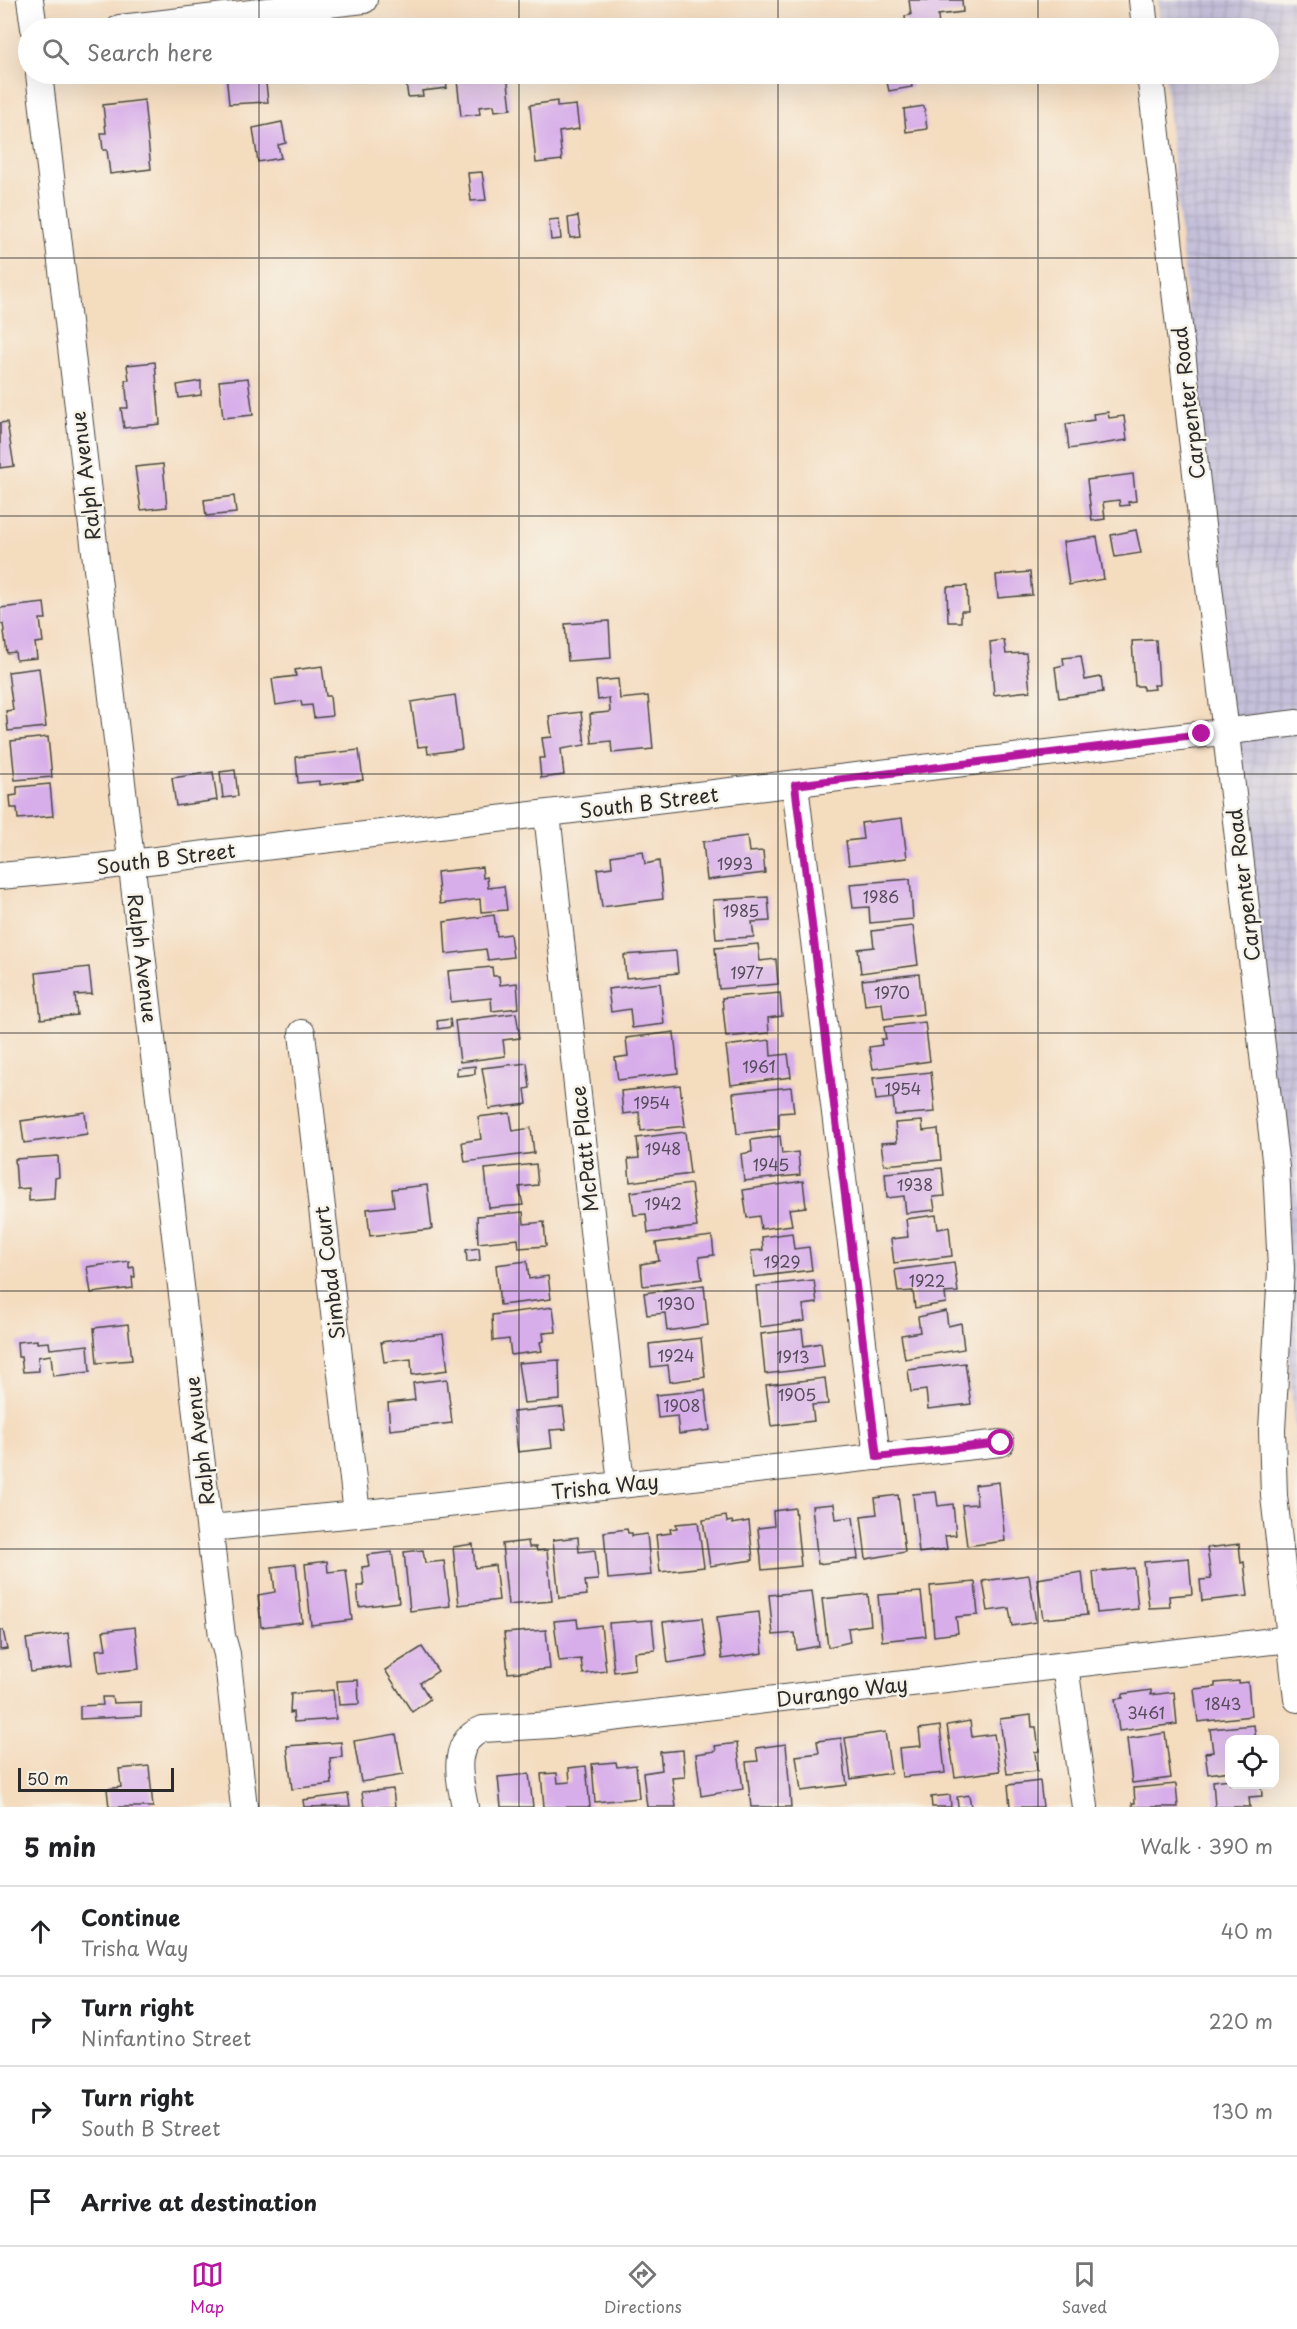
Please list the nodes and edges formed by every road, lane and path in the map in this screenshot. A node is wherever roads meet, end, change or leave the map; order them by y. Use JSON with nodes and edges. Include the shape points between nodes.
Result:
{"nodes":[{"id":1,"x":30,"y":0,"type":"edge"},
{"id":2,"x":364,"y":0,"type":"edge"},
{"id":3,"x":1142,"y":0,"type":"edge"},
{"id":4,"x":33,"y":18,"type":"edge"},
{"id":5,"x":207,"y":18,"type":"edge"},
{"id":6,"x":1144,"y":18,"type":"edge"},
{"id":7,"x":40,"y":84,"type":"edge"},
{"id":8,"x":1151,"y":84,"type":"edge"},
{"id":9,"x":1297,"y":723,"type":"edge"},
{"id":10,"x":1226,"y":732,"type":"junction"},
{"id":11,"x":795,"y":785,"type":"junction"},
{"id":12,"x":547,"y":814,"type":"junction"},
{"id":13,"x":131,"y":862,"type":"junction"},
{"id":14,"x":0,"y":876,"type":"edge"},
{"id":15,"x":302,"y":1032,"type":"dead end"},
{"id":16,"x":1001,"y":1443,"type":"dead end"},
{"id":17,"x":877,"y":1457,"type":"junction"},
{"id":18,"x":621,"y":1484,"type":"junction"},
{"id":19,"x":357,"y":1514,"type":"junction"},
{"id":20,"x":210,"y":1528,"type":"junction"},
{"id":21,"x":1290,"y":1639,"type":"junction"},
{"id":22,"x":1065,"y":1666,"type":"junction"},
{"id":23,"x":1297,"y":1699,"type":"edge"},
{"id":24,"x":244,"y":1807,"type":"edge"},
{"id":25,"x":465,"y":1807,"type":"edge"},
{"id":26,"x":1084,"y":1807,"type":"edge"}],
"edges":[{"from":1,"to":4,"type":"street"},
{"from":2,"to":5,"type":"street"},
{"from":3,"to":6,"type":"street"},
{"from":7,"to":13,"type":"street","name":"Ralph Avenue"},
{"from":8,"to":10,"type":"street","name":"Carpenter Road"},
{"from":9,"to":10,"type":"street","name":"South B Street"},
{"from":10,"to":11,"type":"street","name":"South B Street"},
{"from":10,"to":21,"type":"street","name":"Carpenter Road","via":[[1280,1209],[1281,1269],[1272,1430],[1274,1496]]},
{"from":11,"to":12,"type":"street","name":"South B Street"},
{"from":11,"to":17,"type":"street"},
{"from":12,"to":13,"type":"street","name":"South B Street"},
{"from":12,"to":18,"type":"street","name":"McPatt Place"},
{"from":13,"to":14,"type":"street","name":"South B Street"},
{"from":13,"to":20,"type":"street","name":"Ralph Avenue"},
{"from":15,"to":19,"type":"street","name":"Simbad Court"},
{"from":16,"to":17,"type":"street","name":"Trisha Way"},
{"from":17,"to":18,"type":"street","name":"Trisha Way"},
{"from":18,"to":19,"type":"street","name":"Trisha Way"},
{"from":19,"to":20,"type":"street","name":"Trisha Way"},
{"from":20,"to":24,"type":"street","name":"Ralph Avenue"},
{"from":21,"to":22,"type":"street","name":"Durango Way"},
{"from":21,"to":23,"type":"street","name":"Carpenter Road"},
{"from":22,"to":25,"type":"street","name":"Durango Way","via":[[551,1725],[483,1729],[466,1741],[459,1758]]},
{"from":22,"to":26,"type":"street"}]}
